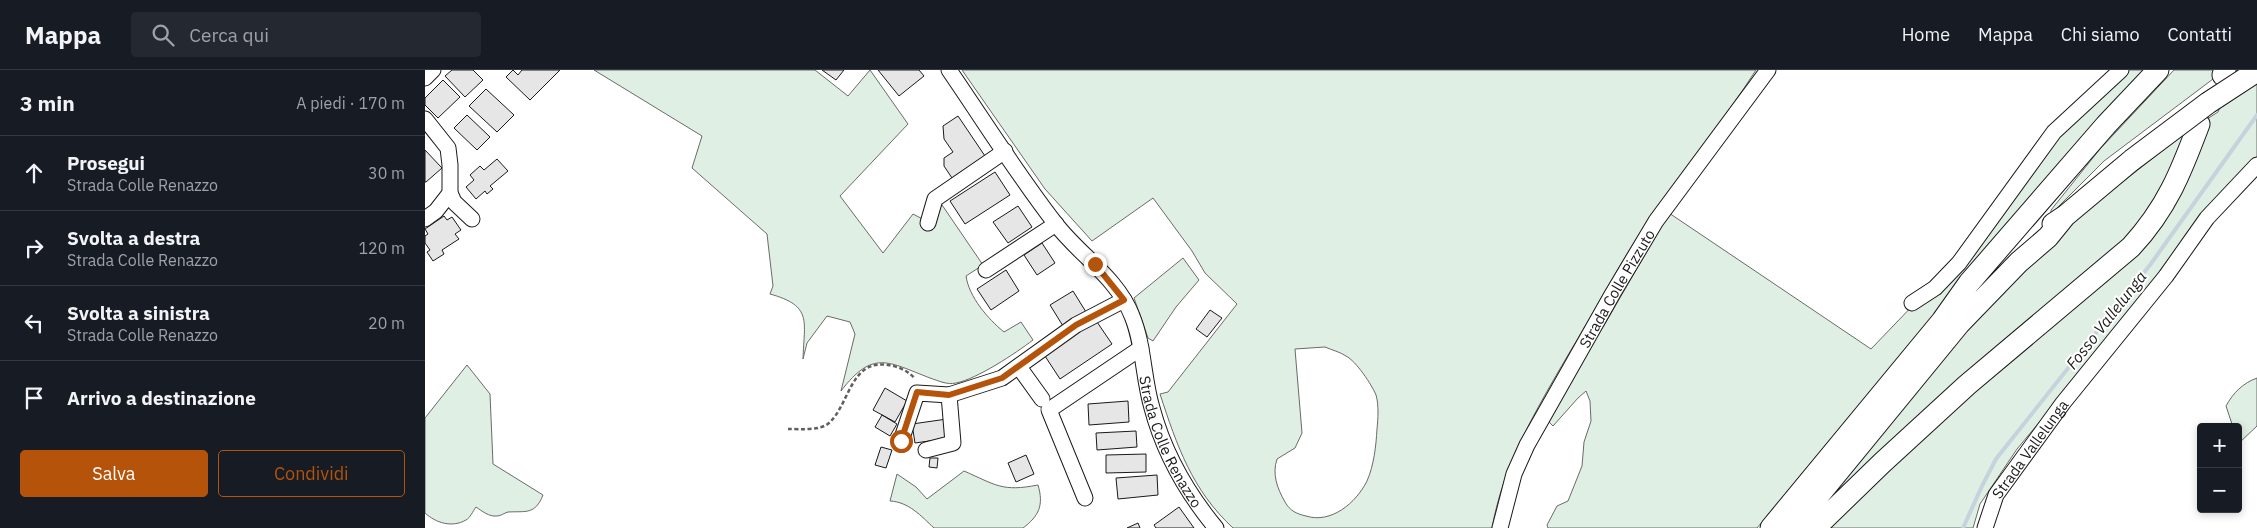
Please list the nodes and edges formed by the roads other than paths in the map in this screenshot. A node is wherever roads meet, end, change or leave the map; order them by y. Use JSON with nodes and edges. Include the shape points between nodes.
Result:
{"nodes":[{"id":1,"x":433,"y":70,"type":"edge"},
{"id":2,"x":949,"y":70,"type":"edge"},
{"id":3,"x":1768,"y":70,"type":"edge"},
{"id":4,"x":2121,"y":70,"type":"edge"},
{"id":5,"x":2158,"y":70,"type":"edge"},
{"id":6,"x":2257,"y":70,"type":"edge"},
{"id":7,"x":425,"y":78,"type":"edge"},
{"id":8,"x":425,"y":120,"type":"edge"},
{"id":9,"x":2199,"y":124,"type":"dead end"},
{"id":10,"x":1005,"y":151,"type":"junction"},
{"id":11,"x":2257,"y":165,"type":"edge"},
{"id":12,"x":450,"y":193,"type":"junction"},
{"id":13,"x":2065,"y":216,"type":"junction"},
{"id":14,"x":425,"y":219,"type":"edge"},
{"id":15,"x":472,"y":220,"type":"dead end"},
{"id":16,"x":928,"y":223,"type":"dead end"},
{"id":17,"x":1056,"y":224,"type":"junction"},
{"id":18,"x":986,"y":270,"type":"dead end"},
{"id":19,"x":1124,"y":300,"type":"junction"},
{"id":20,"x":1912,"y":303,"type":"dead end"},
{"id":21,"x":1942,"y":321,"type":"junction"},
{"id":22,"x":1141,"y":348,"type":"junction"},
{"id":23,"x":1019,"y":367,"type":"junction"},
{"id":24,"x":949,"y":395,"type":"junction"},
{"id":25,"x":1042,"y":399,"type":"dead end"},
{"id":26,"x":901,"y":441,"type":"dead end"},
{"id":27,"x":926,"y":450,"type":"dead end"},
{"id":28,"x":1085,"y":498,"type":"dead end"},
{"id":29,"x":1216,"y":528,"type":"edge"},
{"id":30,"x":1500,"y":528,"type":"edge"},
{"id":31,"x":1771,"y":528,"type":"edge"},
{"id":32,"x":1792,"y":528,"type":"edge"},
{"id":33,"x":1815,"y":528,"type":"edge"},
{"id":34,"x":1985,"y":528,"type":"edge"}],
"edges":[{"from":1,"to":7,"type":"street"},
{"from":2,"to":10,"type":"street","name":"Strada Colle Renazzo"},
{"from":3,"to":30,"type":"street","name":"Strada Colle Pizzuto","via":[[1656,222],[1613,294],[1527,445],[1514,474]]},
{"from":4,"to":20,"type":"street","via":[[2054,132],[1959,263],[1935,288]]},
{"from":5,"to":21,"type":"highway","via":[[1976,275]]},
{"from":6,"to":13,"type":"highway","bridge":true,"via":[[2132,160]]},
{"from":8,"to":12,"type":"street","via":[[447,148],[451,165]]},
{"from":9,"to":33,"type":"highway","via":[[2179,179],[2151,225],[2131,247],[1967,385]]},
{"from":10,"to":16,"type":"street","via":[[935,199]]},
{"from":10,"to":17,"type":"street","name":"Strada Colle Renazzo"},
{"from":11,"to":34,"type":"street","name":"Strada Vallelunga","via":[[2207,218],[2165,276],[2063,402],[1996,495]]},
{"from":12,"to":14,"type":"street"},
{"from":12,"to":15,"type":"street","via":[[454,202]]},
{"from":13,"to":21,"type":"highway","via":[[2042,231]]},
{"from":13,"to":32,"type":"highway","via":[[2048,237],[1959,324]]},
{"from":17,"to":18,"type":"street"},
{"from":17,"to":19,"type":"street","name":"Strada Colle Renazzo","via":[[1104,273]]},
{"from":19,"to":22,"type":"street","name":"Strada Colle Renazzo","via":[[1133,316]]},
{"from":19,"to":23,"type":"street","via":[[1076,325]]},
{"from":21,"to":31,"type":"highway"},
{"from":22,"to":28,"type":"street","via":[[1049,410]]},
{"from":22,"to":29,"type":"street","name":"Strada Colle Renazzo","via":[[1151,408],[1164,443],[1188,491]]},
{"from":23,"to":24,"type":"street","via":[[1002,378]]},
{"from":23,"to":25,"type":"street"},
{"from":24,"to":26,"type":"street","via":[[917,392]]},
{"from":24,"to":27,"type":"street","via":[[953,443]]}]}
